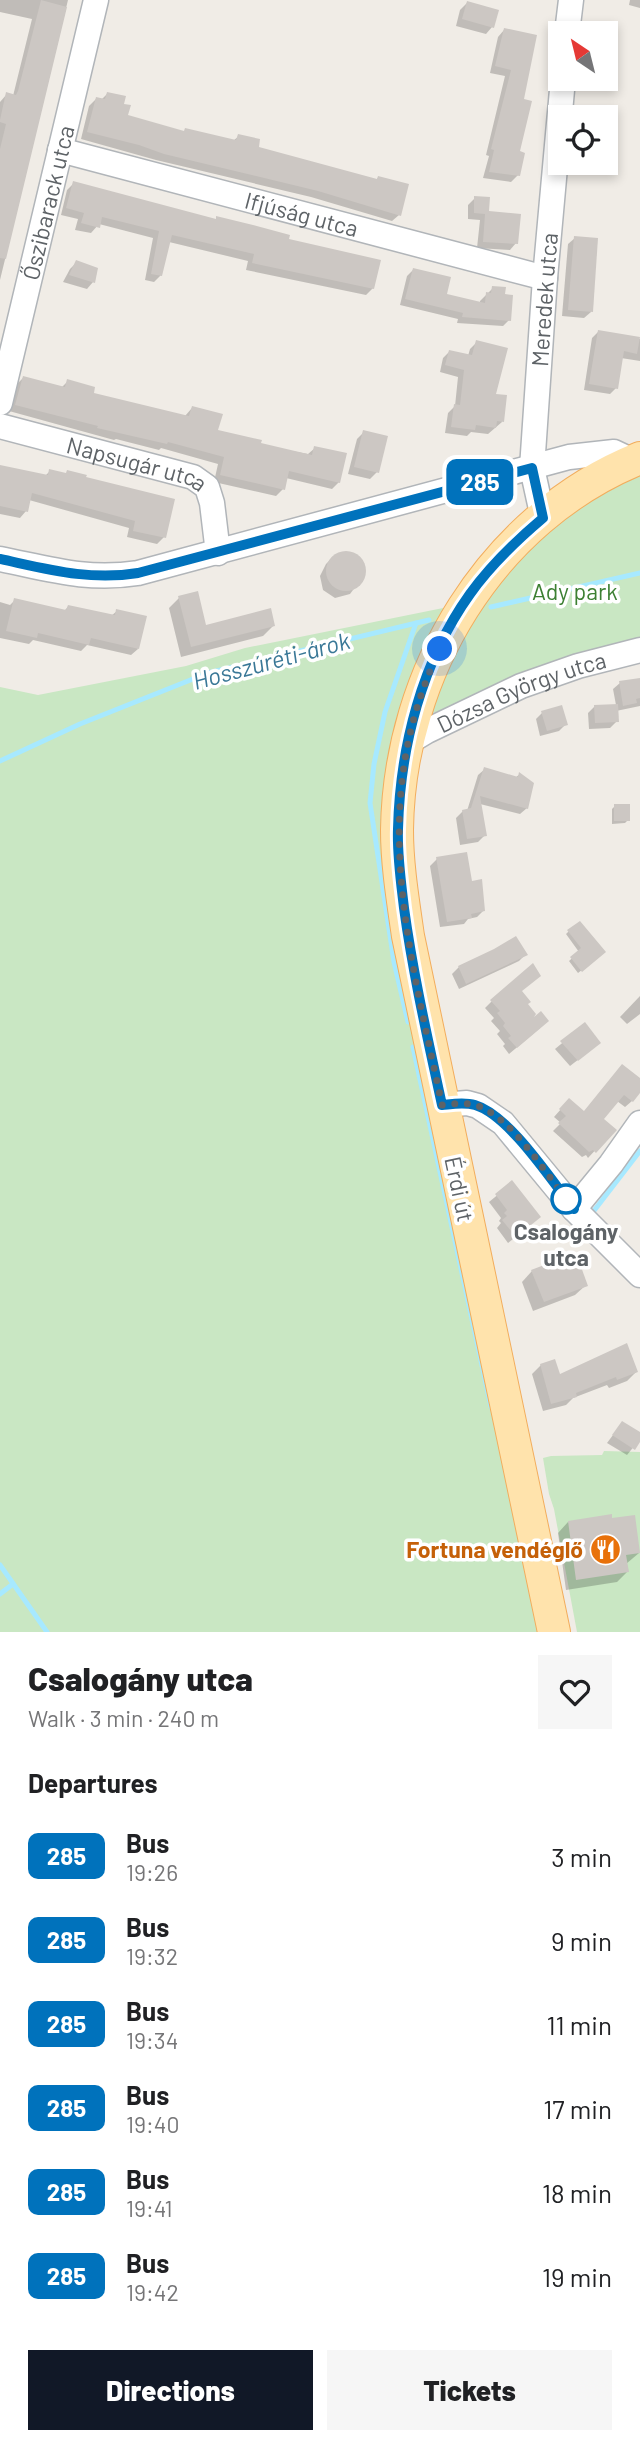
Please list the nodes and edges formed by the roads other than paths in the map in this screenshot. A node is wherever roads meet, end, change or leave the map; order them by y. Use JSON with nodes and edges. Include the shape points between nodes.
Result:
{"nodes":[{"id":1,"x":96,"y":0,"type":"edge"},
{"id":2,"x":570,"y":0,"type":"edge"},
{"id":3,"x":569,"y":21,"type":"edge"},
{"id":4,"x":562,"y":91,"type":"edge"},
{"id":5,"x":60,"y":150,"type":"junction"},
{"id":6,"x":545,"y":278,"type":"junction"},
{"id":7,"x":0,"y":403,"type":"edge"},
{"id":8,"x":0,"y":426,"type":"edge"},
{"id":9,"x":636,"y":460,"type":"edge"},
{"id":10,"x":532,"y":468,"type":"junction"},
{"id":11,"x":543,"y":518,"type":"junction"},
{"id":12,"x":218,"y":553,"type":"junction"},
{"id":13,"x":0,"y":559,"type":"edge"},
{"id":14,"x":640,"y":650,"type":"edge"},
{"id":15,"x":407,"y":743,"type":"junction"},
{"id":16,"x":442,"y":1105,"type":"junction"},
{"id":17,"x":640,"y":1123,"type":"edge"},
{"id":18,"x":574,"y":1209,"type":"junction"},
{"id":19,"x":640,"y":1275,"type":"edge"},
{"id":20,"x":554,"y":1632,"type":"edge"}],
"edges":[{"from":1,"to":5,"type":"street","name":"Őszibarack utca"},
{"from":2,"to":3,"type":"street"},
{"from":4,"to":6,"type":"street","name":"Meredek utca"},
{"from":5,"to":6,"type":"street","name":"Ifjúság utca"},
{"from":5,"to":7,"type":"street","name":"Őszibarack utca"},
{"from":6,"to":10,"type":"street","name":"Meredek utca"},
{"from":8,"to":12,"type":"street","name":"Napsugár utca","via":[[193,477],[207,487]]},
{"from":9,"to":10,"type":"street","via":[[614,452],[569,457]]},
{"from":9,"to":11,"type":"main road","name":"Érdi út","via":[[570,497]]},
{"from":10,"to":11,"type":"street","name":"Meredek utca"},
{"from":10,"to":12,"type":"street"},
{"from":11,"to":15,"type":"main road","name":"Érdi út","via":[[470,595],[431,667]]},
{"from":12,"to":13,"type":"street","via":[[110,577],[82,576]]},
{"from":14,"to":15,"type":"street","name":"Dózsa György utca","via":[[522,686]]},
{"from":15,"to":16,"type":"main road","name":"Érdi út","via":[[397,830],[401,882]]},
{"from":16,"to":18,"type":"street","via":[[467,1103],[489,1111],[516,1136]]},
{"from":16,"to":20,"type":"main road","name":"Érdi út"},
{"from":17,"to":18,"type":"street"},
{"from":18,"to":19,"type":"street"}]}
